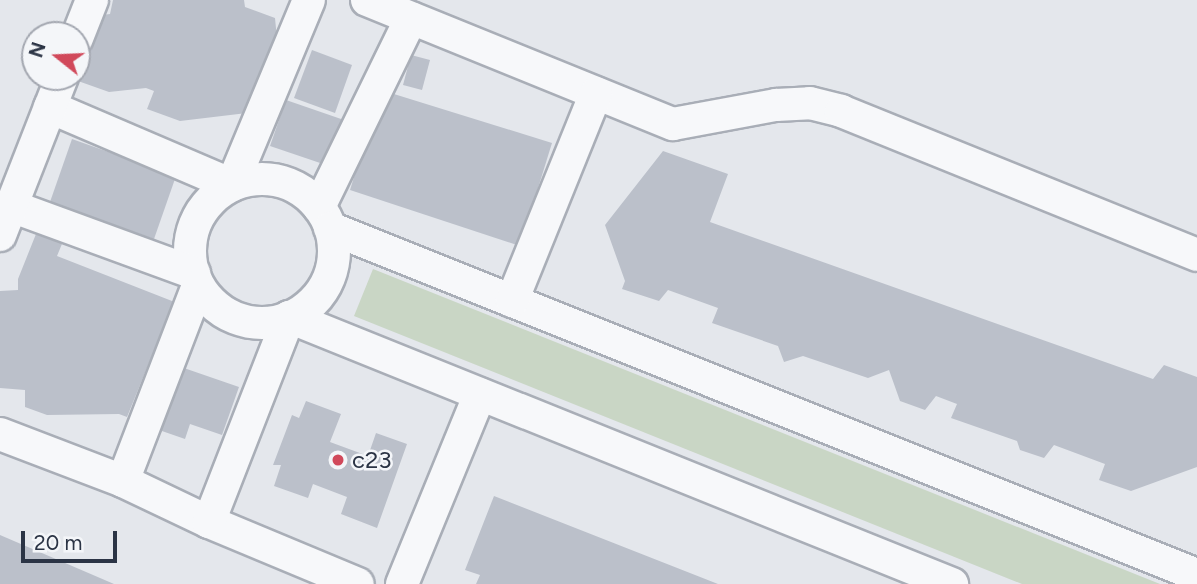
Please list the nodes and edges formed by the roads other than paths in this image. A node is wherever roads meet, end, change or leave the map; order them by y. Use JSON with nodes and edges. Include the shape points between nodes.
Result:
{"nodes":[{"id":1,"x":92,"y":0,"type":"edge"},
{"id":2,"x":309,"y":0,"type":"edge"},
{"id":3,"x":367,"y":0,"type":"edge"},
{"id":4,"x":411,"y":18,"type":"junction"},
{"id":5,"x":84,"y":21,"type":"edge"},
{"id":6,"x":56,"y":91,"type":"edge"},
{"id":7,"x":596,"y":93,"type":"junction"},
{"id":8,"x":50,"y":107,"type":"junction"},
{"id":9,"x":232,"y":185,"type":"junction"},
{"id":10,"x":324,"y":217,"type":"junction"},
{"id":11,"x":6,"y":220,"type":"edge"},
{"id":12,"x":1197,"y":255,"type":"edge"},
{"id":13,"x":196,"y":279,"type":"junction"},
{"id":14,"x":512,"y":301,"type":"junction"},
{"id":15,"x":289,"y":317,"type":"junction"},
{"id":16,"x":481,"y":394,"type":"junction"},
{"id":17,"x":0,"y":434,"type":"edge"},
{"id":18,"x":123,"y":481,"type":"junction"},
{"id":19,"x":209,"y":522,"type":"junction"},
{"id":20,"x":1197,"y":575,"type":"edge"},
{"id":21,"x":358,"y":584,"type":"edge"},
{"id":22,"x":402,"y":584,"type":"edge"},
{"id":23,"x":952,"y":584,"type":"edge"}],
"edges":[{"from":1,"to":5,"type":"street"},
{"from":2,"to":9,"type":"street"},
{"from":3,"to":4,"type":"street"},
{"from":4,"to":7,"type":"street"},
{"from":4,"to":10,"type":"street"},
{"from":6,"to":8,"type":"street"},
{"from":7,"to":12,"type":"street","via":[[673,124],[776,105],[810,103],[841,111]]},
{"from":7,"to":14,"type":"street"},
{"from":8,"to":9,"type":"street"},
{"from":8,"to":11,"type":"street"},
{"from":9,"to":10,"type":"street","via":[[255,178],[279,180],[301,190]]},
{"from":9,"to":13,"type":"street","via":[[212,198],[198,218],[190,240]]},
{"from":10,"to":14,"type":"street"},
{"from":10,"to":15,"type":"street","via":[[334,252],[329,276],[318,296]]},
{"from":11,"to":13,"type":"street"},
{"from":13,"to":15,"type":"street","via":[[213,304],[232,317],[255,323]]},
{"from":13,"to":18,"type":"street"},
{"from":14,"to":20,"type":"street"},
{"from":15,"to":16,"type":"street"},
{"from":15,"to":19,"type":"street"},
{"from":16,"to":22,"type":"street"},
{"from":16,"to":23,"type":"street"},
{"from":17,"to":18,"type":"street"},
{"from":18,"to":19,"type":"street"},
{"from":19,"to":21,"type":"street"}]}
